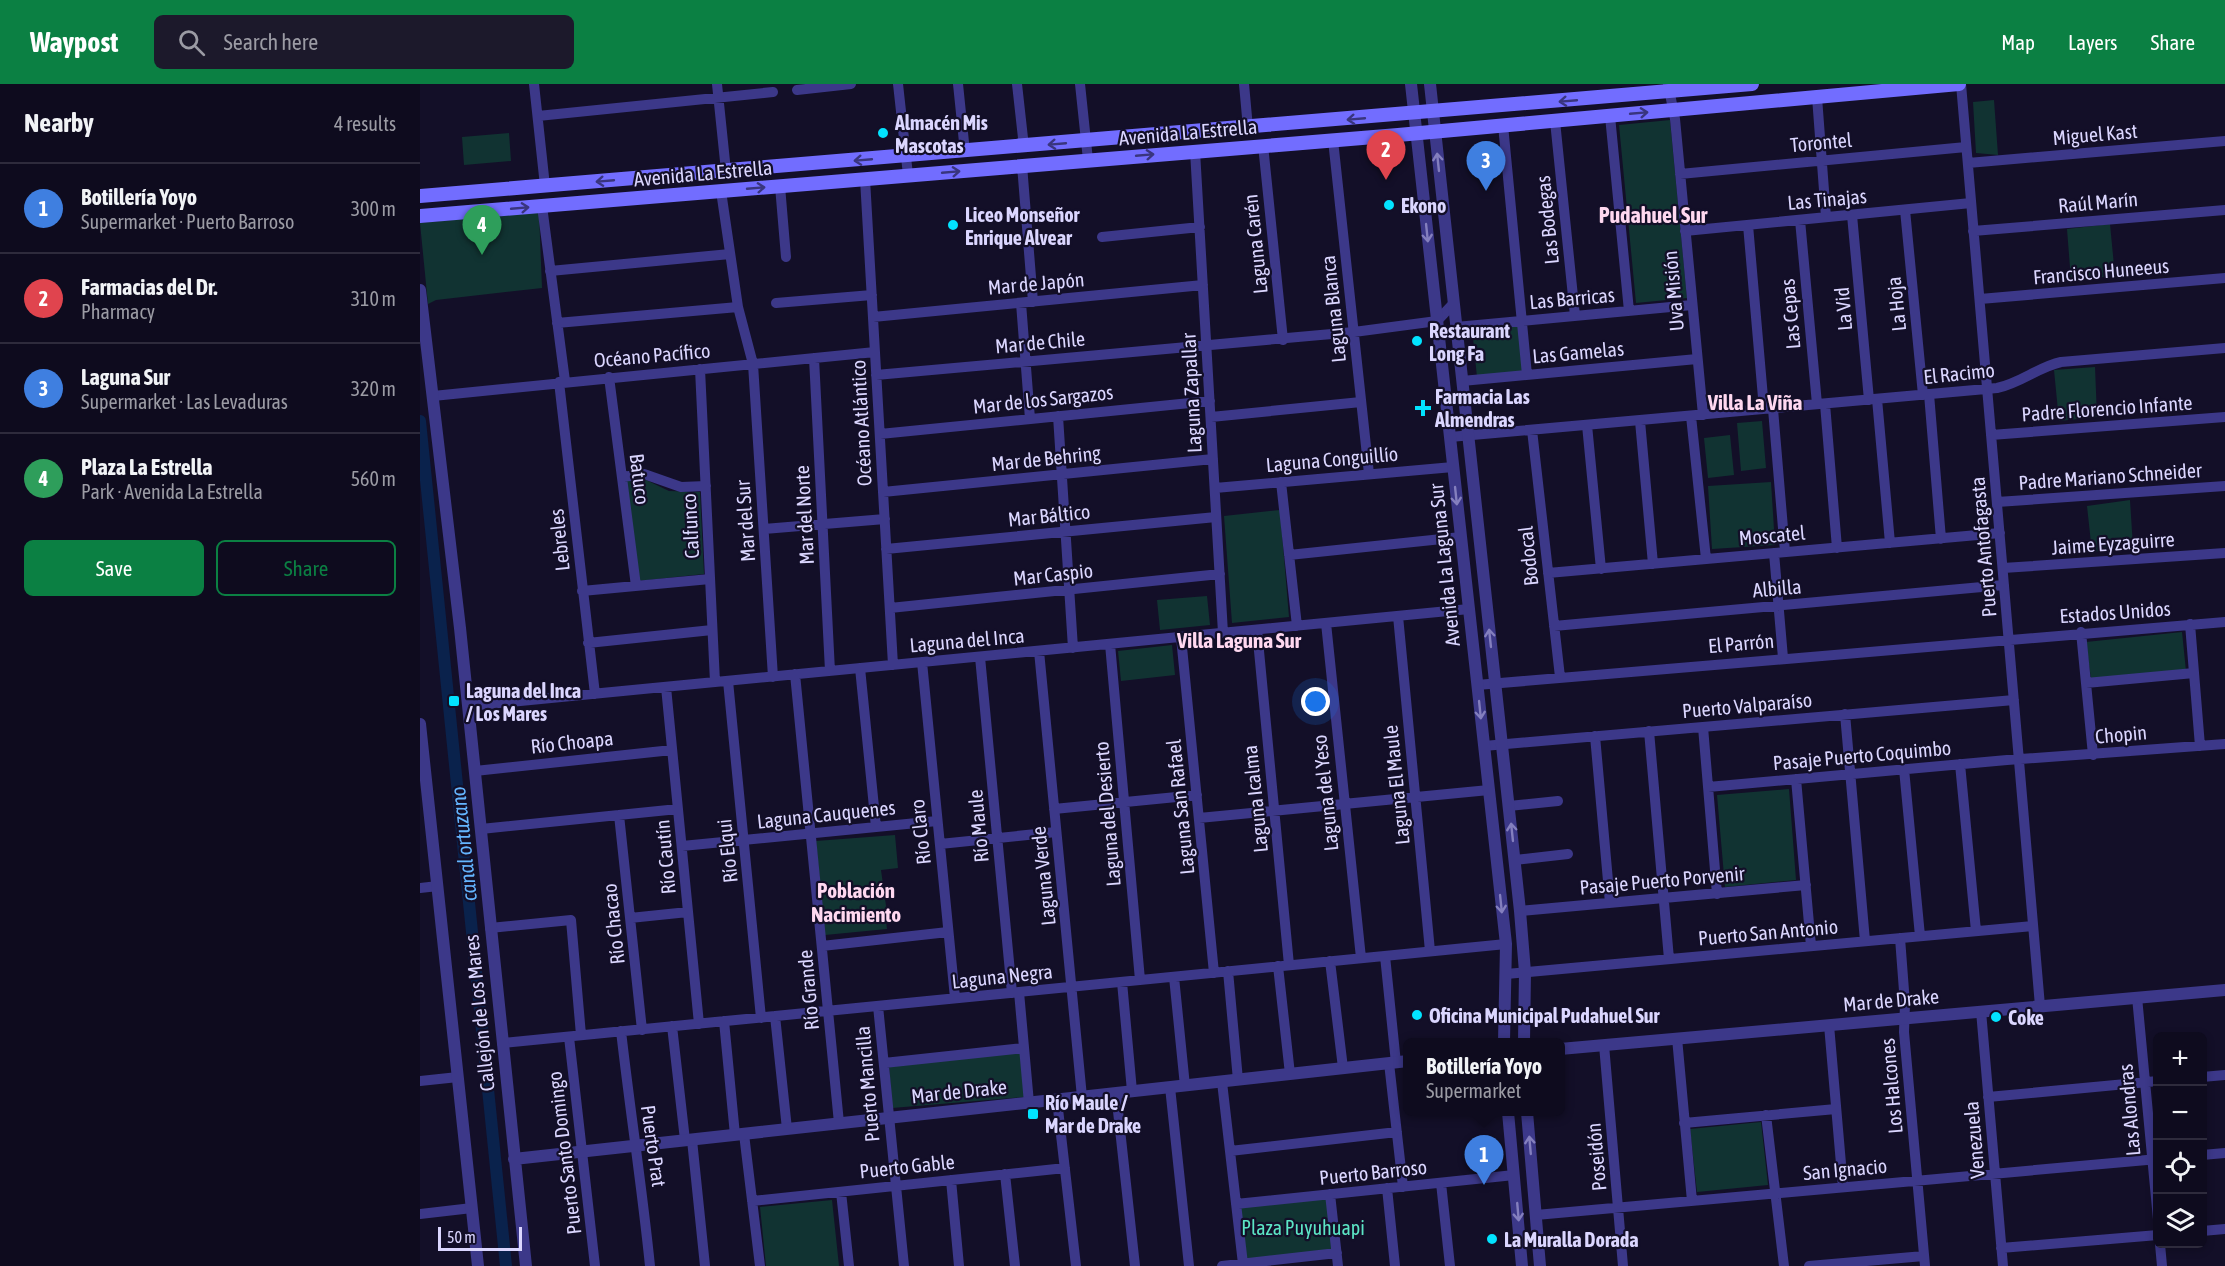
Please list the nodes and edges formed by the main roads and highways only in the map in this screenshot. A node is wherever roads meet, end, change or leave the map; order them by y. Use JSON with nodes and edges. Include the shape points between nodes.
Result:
{"nodes":[{"id":1,"x":1752,"y":84,"type":"edge"},
{"id":2,"x":1960,"y":84,"type":"edge"},
{"id":3,"x":1724,"y":85,"type":"edge"},
{"id":4,"x":1669,"y":88,"type":"edge"},
{"id":5,"x":420,"y":196,"type":"edge"},
{"id":6,"x":420,"y":216,"type":"edge"}],
"edges":[{"from":1,"to":3,"type":"main road","name":"Avenida La Estrella"},
{"from":6,"to":2,"type":"main road","name":"Avenida La Estrella","one_way":true},
{"from":3,"to":4,"type":"main road","name":"Avenida La Estrella"},
{"from":4,"to":5,"type":"main road","name":"Avenida La Estrella","one_way":true,"via":[[1432,113]]}]}
